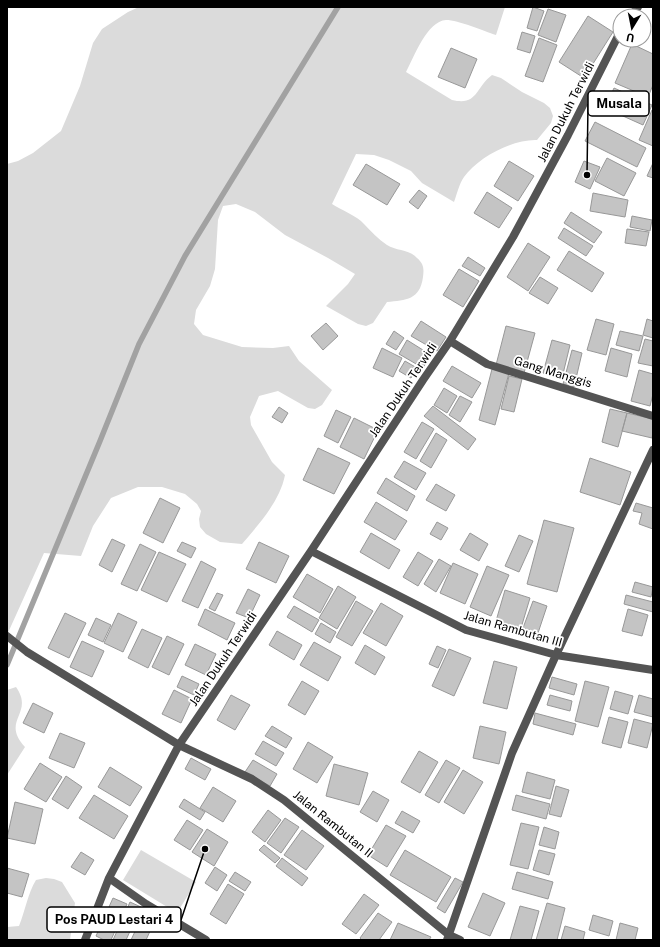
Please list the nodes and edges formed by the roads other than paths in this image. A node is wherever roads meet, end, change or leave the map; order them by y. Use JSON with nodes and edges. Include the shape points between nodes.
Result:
{"nodes":[{"id":1,"x":612,"y":48,"type":"edge"},
{"id":2,"x":450,"y":341,"type":"junction"},
{"id":3,"x":653,"y":416,"type":"edge"},
{"id":4,"x":653,"y":450,"type":"edge"},
{"id":5,"x":311,"y":551,"type":"junction"},
{"id":6,"x":7,"y":636,"type":"edge"},
{"id":7,"x":556,"y":655,"type":"junction"},
{"id":8,"x":653,"y":670,"type":"edge"},
{"id":9,"x":179,"y":745,"type":"junction"},
{"id":10,"x":109,"y":878,"type":"junction"},
{"id":11,"x":448,"y":937,"type":"edge"},
{"id":12,"x":85,"y":940,"type":"edge"},
{"id":13,"x":206,"y":940,"type":"edge"},
{"id":14,"x":460,"y":940,"type":"edge"}],
"edges":[{"from":1,"to":2,"type":"street","name":"Jalan Dukuh Terwidi","via":[[513,237]]},
{"from":2,"to":3,"type":"street","name":"Gang Manggis","via":[[487,364]]},
{"from":2,"to":5,"type":"street","name":"Jalan Dukuh Terwidi"},
{"from":4,"to":7,"type":"street"},
{"from":5,"to":7,"type":"street","name":"Jalan Rambutan III","via":[[466,630]]},
{"from":5,"to":9,"type":"street","name":"Jalan Dukuh Terwidi"},
{"from":6,"to":9,"type":"street","via":[[27,652]]},
{"from":7,"to":8,"type":"street","name":"Jalan Rambutan III"},
{"from":7,"to":11,"type":"street","via":[[512,753]]},
{"from":9,"to":10,"type":"street","name":"Jalan Dukuh Terwidi"},
{"from":9,"to":11,"type":"street","name":"Jalan Rambutan II","via":[[252,779],[284,800]]},
{"from":10,"to":12,"type":"street","name":"Jalan Dukuh Terwidi"},
{"from":10,"to":13,"type":"street"},
{"from":11,"to":14,"type":"street","name":"Jalan Rambutan II"}]}
